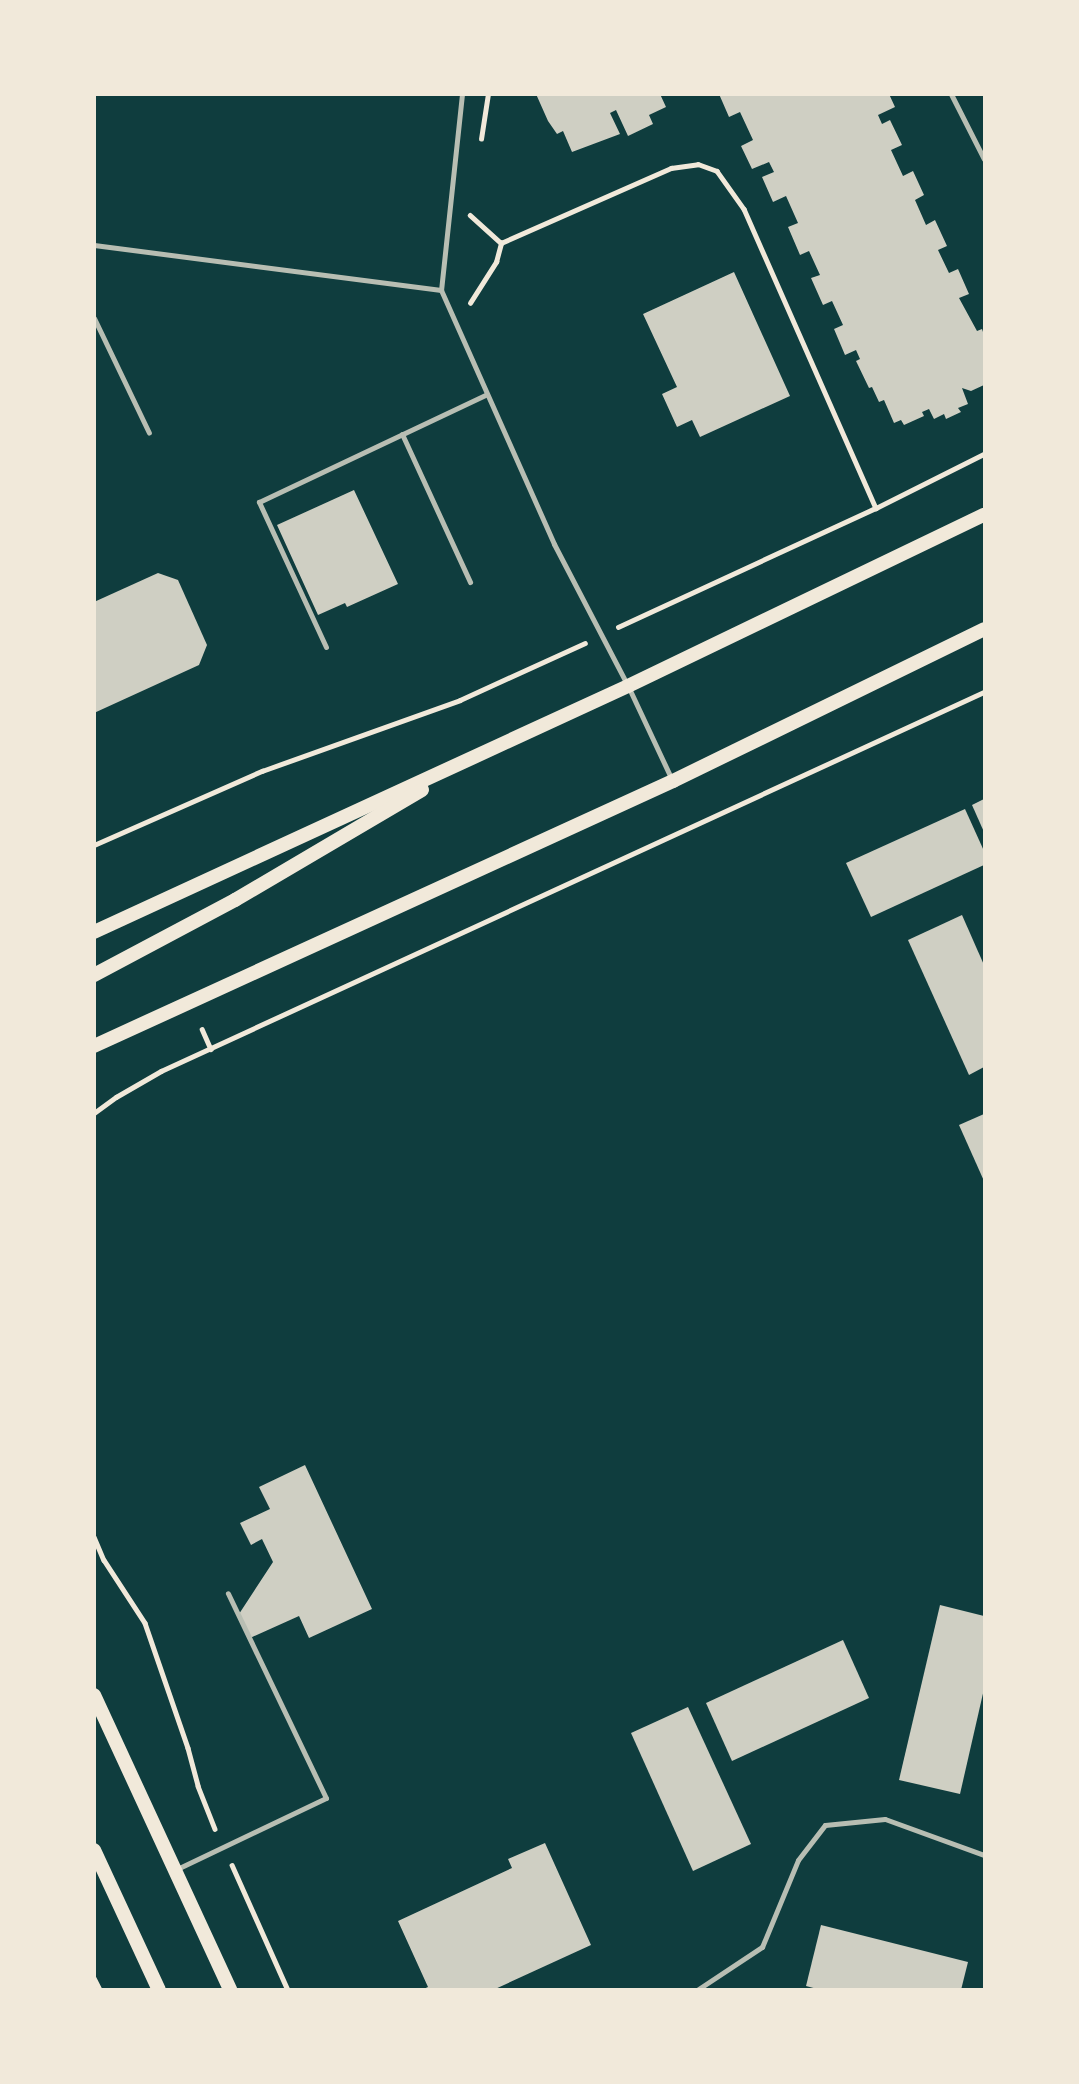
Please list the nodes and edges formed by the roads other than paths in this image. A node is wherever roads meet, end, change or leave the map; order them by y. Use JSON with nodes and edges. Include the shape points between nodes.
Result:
{"nodes":[{"id":1,"x":462,"y":94,"type":"edge"},
{"id":2,"x":951,"y":94,"type":"edge"},
{"id":3,"x":985,"y":159,"type":"edge"},
{"id":4,"x":94,"y":245,"type":"edge"},
{"id":5,"x":441,"y":290,"type":"junction"},
{"id":6,"x":94,"y":318,"type":"edge"},
{"id":7,"x":487,"y":394,"type":"junction"},
{"id":8,"x":149,"y":433,"type":"dead end"},
{"id":9,"x":402,"y":434,"type":"junction"},
{"id":10,"x":985,"y":515,"type":"edge"},
{"id":11,"x":470,"y":582,"type":"dead end"},
{"id":12,"x":985,"y":629,"type":"edge"},
{"id":13,"x":326,"y":647,"type":"dead end"},
{"id":14,"x":628,"y":686,"type":"junction"},
{"id":15,"x":493,"y":748,"type":"junction"},
{"id":16,"x":673,"y":781,"type":"junction"},
{"id":17,"x":114,"y":923,"type":"junction"},
{"id":18,"x":94,"y":926,"type":"edge"},
{"id":19,"x":94,"y":932,"type":"edge"},
{"id":20,"x":94,"y":975,"type":"edge"},
{"id":21,"x":95,"y":1046,"type":"edge"},
{"id":22,"x":228,"y":1593,"type":"dead end"},
{"id":23,"x":94,"y":1695,"type":"edge"},
{"id":24,"x":94,"y":1850,"type":"edge"},
{"id":25,"x":985,"y":1855,"type":"edge"},
{"id":26,"x":174,"y":1871,"type":"junction"},
{"id":27,"x":159,"y":1990,"type":"edge"},
{"id":28,"x":230,"y":1990,"type":"edge"},
{"id":29,"x":697,"y":1990,"type":"edge"}],
"edges":[{"from":1,"to":5,"type":"lane"},
{"from":2,"to":3,"type":"lane"},
{"from":4,"to":5,"type":"lane"},
{"from":5,"to":7,"type":"lane"},
{"from":6,"to":8,"type":"lane"},
{"from":7,"to":9,"type":"lane"},
{"from":7,"to":14,"type":"lane","via":[[554,544]]},
{"from":9,"to":11,"type":"lane"},
{"from":9,"to":13,"type":"lane","via":[[259,502]]},
{"from":10,"to":14,"type":"main road"},
{"from":12,"to":16,"type":"main road"},
{"from":14,"to":15,"type":"main road"},
{"from":14,"to":16,"type":"lane"},
{"from":15,"to":17,"type":"main road"},
{"from":15,"to":20,"type":"main road","via":[[235,900]]},
{"from":16,"to":21,"type":"main road"},
{"from":17,"to":18,"type":"main road"},
{"from":17,"to":19,"type":"main road"},
{"from":22,"to":26,"type":"lane","via":[[326,1798]]},
{"from":23,"to":26,"type":"main road"},
{"from":24,"to":27,"type":"main road"},
{"from":25,"to":29,"type":"lane","via":[[885,1819],[825,1825],[798,1860],[762,1947]]},
{"from":26,"to":28,"type":"main road"}]}
